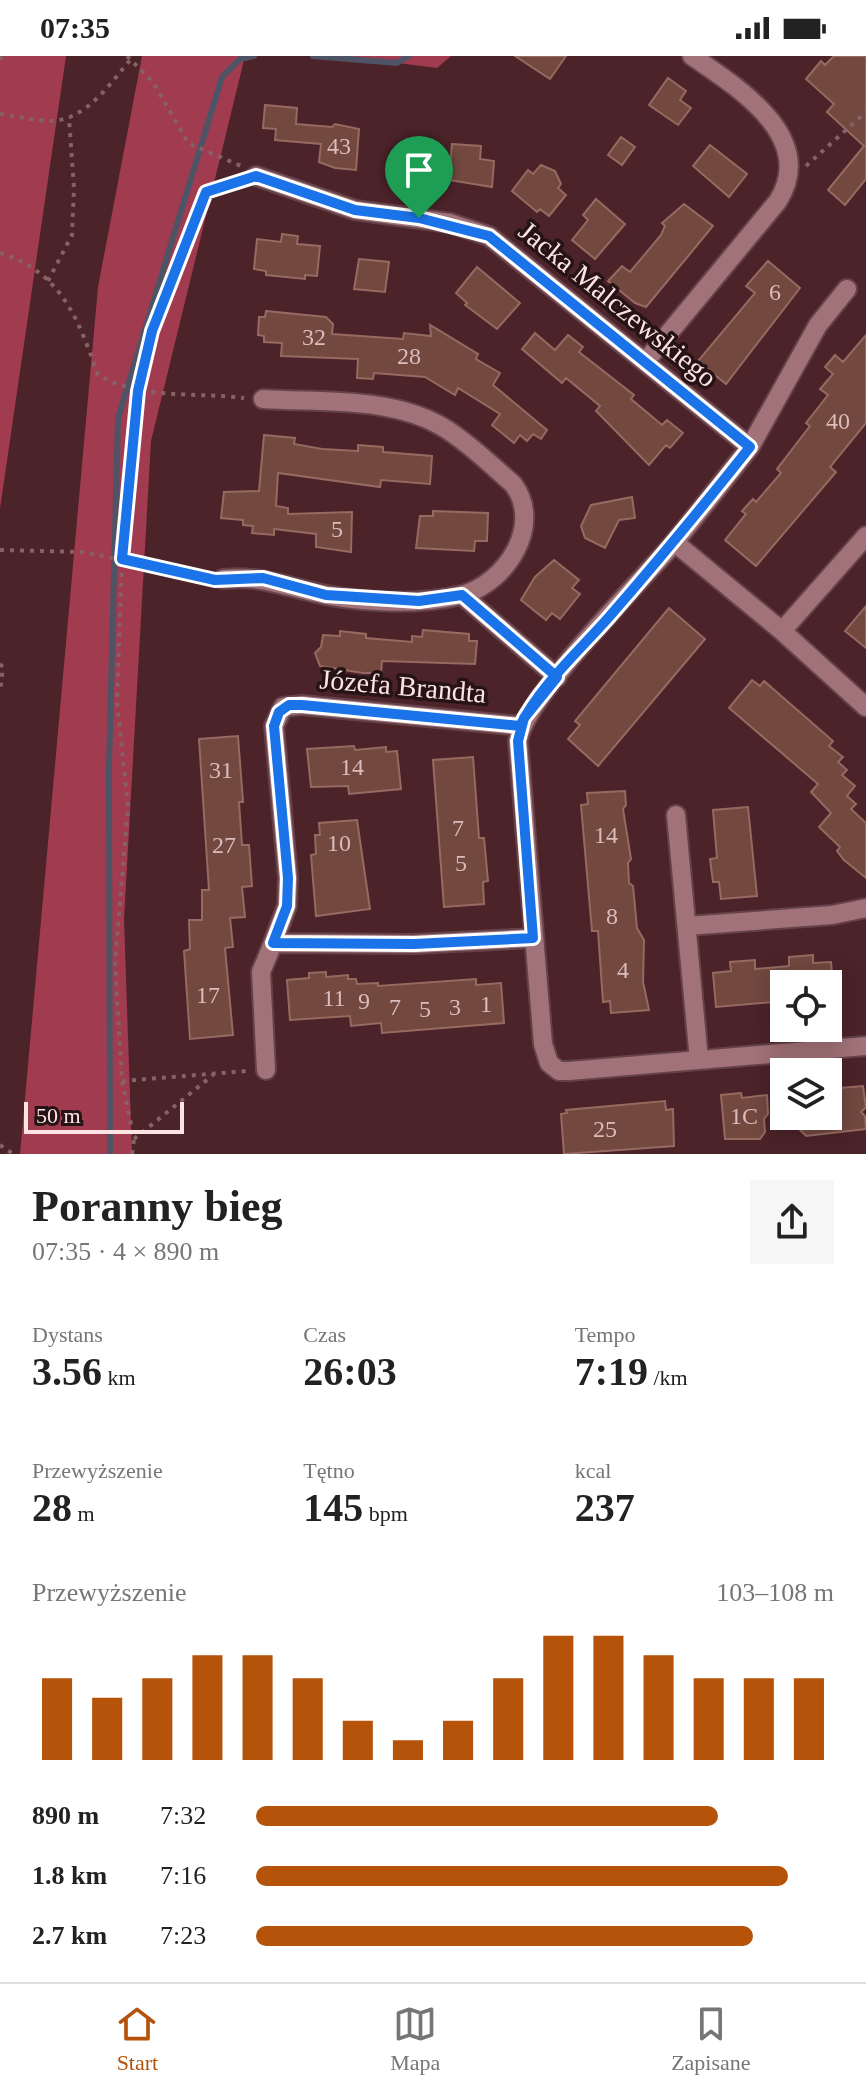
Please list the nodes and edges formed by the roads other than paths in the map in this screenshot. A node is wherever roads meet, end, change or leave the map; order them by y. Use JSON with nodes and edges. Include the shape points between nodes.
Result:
{"nodes":[{"id":1,"x":692,"y":56,"type":"edge"},
{"id":2,"x":256,"y":176,"type":"road end"},
{"id":3,"x":847,"y":289,"type":"dead end"},
{"id":4,"x":645,"y":362,"type":"junction"},
{"id":5,"x":263,"y":399,"type":"road end"},
{"id":6,"x":750,"y":447,"type":"junction"},
{"id":7,"x":866,"y":536,"type":"edge"},
{"id":8,"x":674,"y":542,"type":"junction"},
{"id":9,"x":223,"y":579,"type":"road end"},
{"id":10,"x":462,"y":595,"type":"junction"},
{"id":11,"x":782,"y":631,"type":"junction"},
{"id":12,"x":557,"y":677,"type":"junction"},
{"id":13,"x":866,"y":707,"type":"edge"},
{"id":14,"x":520,"y":726,"type":"junction"},
{"id":15,"x":676,"y":815,"type":"dead end"},
{"id":16,"x":866,"y":908,"type":"edge"},
{"id":17,"x":687,"y":926,"type":"junction"},
{"id":18,"x":533,"y":938,"type":"junction"},
{"id":19,"x":273,"y":943,"type":"junction"},
{"id":20,"x":866,"y":1046,"type":"edge"},
{"id":21,"x":699,"y":1060,"type":"junction"},
{"id":22,"x":266,"y":1070,"type":"road end"}],
"edges":[{"from":1,"to":4,"type":"street","via":[[766,114],[781,138],[789,170],[778,201]]},
{"from":2,"to":4,"type":"street","name":"Jacka Malczewskiego","via":[[355,210],[450,223],[489,236]]},
{"from":3,"to":6,"type":"street","via":[[818,325]]},
{"from":4,"to":6,"type":"street","name":"Jacka Malczewskiego"},
{"from":5,"to":10,"type":"street","via":[[371,406],[413,415],[445,428],[513,484],[526,515],[517,550],[488,583]]},
{"from":6,"to":8,"type":"street"},
{"from":7,"to":11,"type":"street"},
{"from":8,"to":11,"type":"street"},
{"from":8,"to":12,"type":"street"},
{"from":9,"to":10,"type":"street","via":[[263,578],[350,597],[431,601]]},
{"from":10,"to":12,"type":"street"},
{"from":11,"to":13,"type":"street"},
{"from":12,"to":14,"type":"street"},
{"from":14,"to":18,"type":"street"},
{"from":14,"to":19,"type":"street","name":"Józefa Brandta","via":[[283,707],[274,726],[287,906]]},
{"from":15,"to":17,"type":"street"},
{"from":16,"to":17,"type":"street"},
{"from":17,"to":21,"type":"street"},
{"from":18,"to":19,"type":"street"},
{"from":18,"to":21,"type":"street","via":[[543,1044],[549,1063],[559,1071]]},
{"from":19,"to":22,"type":"street","name":"Józefa Brandta","via":[[261,972]]},
{"from":20,"to":21,"type":"street"}]}
